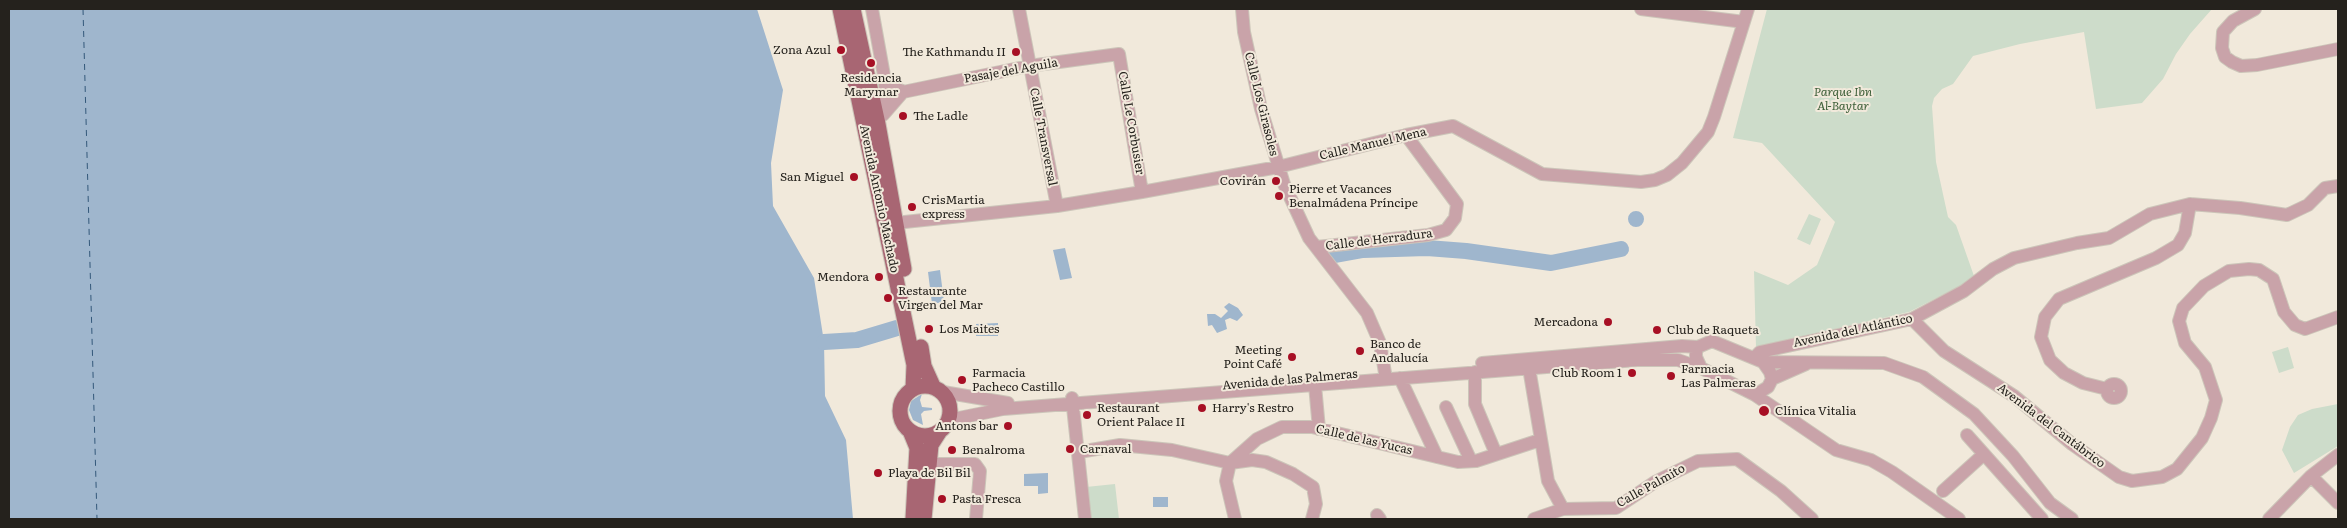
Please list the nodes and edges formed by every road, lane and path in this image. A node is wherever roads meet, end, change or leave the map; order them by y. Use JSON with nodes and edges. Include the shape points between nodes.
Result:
{"nodes":[{"id":1,"x":840,"y":9,"type":"edge"},
{"id":2,"x":853,"y":9,"type":"edge"},
{"id":3,"x":872,"y":9,"type":"edge"},
{"id":4,"x":1019,"y":9,"type":"edge"},
{"id":5,"x":1242,"y":9,"type":"edge"},
{"id":6,"x":1641,"y":9,"type":"edge"},
{"id":7,"x":1748,"y":9,"type":"edge"},
{"id":8,"x":2255,"y":9,"type":"edge"},
{"id":9,"x":1744,"y":22,"type":"junction"},
{"id":10,"x":2338,"y":49,"type":"edge"},
{"id":11,"x":1119,"y":54,"type":"joint"},
{"id":12,"x":1029,"y":66,"type":"junction"},
{"id":13,"x":885,"y":81,"type":"junction"},
{"id":14,"x":903,"y":92,"type":"junction"},
{"id":15,"x":881,"y":117,"type":"junction"},
{"id":16,"x":1406,"y":135,"type":"junction"},
{"id":17,"x":1278,"y":167,"type":"junction"},
{"id":18,"x":2338,"y":186,"type":"edge"},
{"id":19,"x":1142,"y":192,"type":"junction"},
{"id":20,"x":2190,"y":204,"type":"junction"},
{"id":21,"x":1057,"y":206,"type":"junction"},
{"id":22,"x":895,"y":222,"type":"junction"},
{"id":23,"x":1317,"y":247,"type":"junction"},
{"id":24,"x":2338,"y":317,"type":"edge"},
{"id":25,"x":1912,"y":319,"type":"junction"},
{"id":26,"x":1808,"y":340,"type":"junction"},
{"id":27,"x":1698,"y":347,"type":"junction"},
{"id":28,"x":1759,"y":360,"type":"junction"},
{"id":29,"x":1812,"y":362,"type":"junction"},
{"id":30,"x":1528,"y":364,"type":"junction"},
{"id":31,"x":1702,"y":368,"type":"junction"},
{"id":32,"x":1475,"y":372,"type":"junction"},
{"id":33,"x":1386,"y":375,"type":"junction"},
{"id":34,"x":1400,"y":378,"type":"junction"},
{"id":35,"x":1770,"y":383,"type":"junction"},
{"id":36,"x":1315,"y":384,"type":"junction"},
{"id":37,"x":912,"y":389,"type":"junction"},
{"id":38,"x":938,"y":389,"type":"junction"},
{"id":39,"x":2107,"y":389,"type":"dead end"},
{"id":40,"x":1755,"y":395,"type":"junction"},
{"id":41,"x":1072,"y":401,"type":"junction"},
{"id":42,"x":1446,"y":408,"type":"dead end"},
{"id":43,"x":1776,"y":408,"type":"junction"},
{"id":44,"x":944,"y":426,"type":"junction"},
{"id":45,"x":1319,"y":429,"type":"junction"},
{"id":46,"x":910,"y":431,"type":"junction"},
{"id":47,"x":1967,"y":435,"type":"dead end"},
{"id":48,"x":1540,"y":440,"type":"junction"},
{"id":49,"x":1496,"y":454,"type":"junction"},
{"id":50,"x":1984,"y":454,"type":"junction"},
{"id":51,"x":1079,"y":455,"type":"junction"},
{"id":52,"x":2338,"y":455,"type":"edge"},
{"id":53,"x":1437,"y":457,"type":"junction"},
{"id":54,"x":1471,"y":461,"type":"junction"},
{"id":55,"x":1230,"y":463,"type":"junction"},
{"id":56,"x":930,"y":464,"type":"junction"},
{"id":57,"x":2311,"y":476,"type":"junction"},
{"id":58,"x":1943,"y":491,"type":"dead end"},
{"id":59,"x":2338,"y":503,"type":"edge"},
{"id":60,"x":1563,"y":509,"type":"junction"},
{"id":61,"x":913,"y":519,"type":"edge"},
{"id":62,"x":924,"y":519,"type":"edge"},
{"id":63,"x":976,"y":519,"type":"edge"},
{"id":64,"x":1085,"y":519,"type":"edge"},
{"id":65,"x":1235,"y":519,"type":"edge"},
{"id":66,"x":1312,"y":519,"type":"edge"},
{"id":67,"x":1534,"y":519,"type":"edge"},
{"id":68,"x":1812,"y":519,"type":"edge"},
{"id":69,"x":1959,"y":519,"type":"edge"},
{"id":70,"x":2042,"y":519,"type":"edge"},
{"id":71,"x":2072,"y":519,"type":"edge"},
{"id":72,"x":2269,"y":519,"type":"edge"}],
"edges":[{"from":1,"to":37,"type":"main road","name":"Avenida Antonio Machado","via":[[914,365]]},
{"from":2,"to":15,"type":"main road","name":"Avenida Antonio Machado"},
{"from":3,"to":13,"type":"street"},
{"from":4,"to":12,"type":"street","name":"Calle Transversal"},
{"from":5,"to":17,"type":"street","name":"Calle Los Girasoles","via":[[1261,109]]},
{"from":6,"to":9,"type":"street"},
{"from":7,"to":9,"type":"street","name":"Calle Manuel Mena"},
{"from":8,"to":10,"type":"street","via":[[2233,21],[2223,32],[2222,48],[2225,57],[2232,62],[2241,66],[2257,65]]},
{"from":9,"to":16,"type":"street","name":"Calle Manuel Mena","via":[[1712,124],[1682,164],[1661,178],[1641,182],[1542,174],[1454,126]]},
{"from":11,"to":12,"type":"street","name":"Pasaje del Aguila"},
{"from":11,"to":19,"type":"street","name":"Calle Le Corbusier"},
{"from":12,"to":14,"type":"street","name":"Pasaje del Aguila"},
{"from":12,"to":21,"type":"street","name":"Calle Transversal"},
{"from":13,"to":14,"type":"street"},
{"from":13,"to":15,"type":"street"},
{"from":14,"to":15,"type":"street"},
{"from":15,"to":22,"type":"main road","name":"Avenida Antonio Machado"},
{"from":16,"to":17,"type":"street","name":"Calle Manuel Mena"},
{"from":16,"to":23,"type":"street","name":"Calle de Herradura","via":[[1457,204],[1455,218],[1446,230],[1428,236]]},
{"from":17,"to":19,"type":"street","name":"Calle Manuel Mena"},
{"from":17,"to":23,"type":"street","name":"Calle Los Girasoles","via":[[1300,221]]},
{"from":18,"to":20,"type":"street","name":"Avenida del Atlántico","via":[[2325,188],[2308,206],[2287,215]]},
{"from":19,"to":21,"type":"street","name":"Calle Manuel Mena"},
{"from":20,"to":25,"type":"street","name":"Avenida del Atlántico","via":[[2150,214],[2109,238],[2014,258],[1964,291]]},
{"from":20,"to":39,"type":"street","via":[[2185,233],[2178,245],[2156,258],[2059,299],[2045,317],[2041,337],[2050,360],[2064,373]]},
{"from":21,"to":22,"type":"street","name":"Calle Manuel Mena"},
{"from":22,"to":38,"type":"main road","name":"Avenida Antonio Machado","via":[[924,366]]},
{"from":23,"to":33,"type":"street","name":"Calle Los Girasoles","via":[[1367,313],[1380,343]]},
{"from":24,"to":25,"type":"street","name":"Avenida del Cantábrico","via":[[2305,329],[2295,325],[2284,312],[2272,278],[2260,270],[2229,271],[2204,286],[2183,308],[2179,321],[2185,343],[2205,367],[2216,400],[2212,418],[2202,438],[2177,469],[2162,477],[2132,481],[2119,477],[2080,450],[2014,396],[1944,350]]},
{"from":25,"to":26,"type":"street","name":"Avenida del Atlántico"},
{"from":26,"to":28,"type":"street","name":"Avenida del Atlántico","via":[[1760,352]]},
{"from":26,"to":29,"type":"street"},
{"from":27,"to":28,"type":"street","name":"Avenida de las Palmeras","via":[[1716,342]]},
{"from":27,"to":30,"type":"street","name":"Avenida de las Palmeras","via":[[1682,346]]},
{"from":27,"to":31,"type":"street","via":[[1696,357]]},
{"from":28,"to":29,"type":"street"},
{"from":28,"to":35,"type":"street","via":[[1770,372]]},
{"from":29,"to":35,"type":"street"},
{"from":29,"to":71,"type":"street","via":[[1884,363],[1923,377],[1974,414],[2014,456],[2050,503]]},
{"from":30,"to":31,"type":"street","name":"Avenida de las Palmeras","via":[[1665,359]]},
{"from":30,"to":32,"type":"street","name":"Avenida de las Palmeras"},
{"from":30,"to":33,"type":"street","name":"Avenida de las Palmeras"},
{"from":30,"to":48,"type":"street"},
{"from":31,"to":40,"type":"street","name":"Avenida de las Palmeras"},
{"from":32,"to":34,"type":"street","name":"Avenida de las Palmeras"},
{"from":32,"to":49,"type":"street","via":[[1475,404]]},
{"from":33,"to":34,"type":"street","name":"Avenida de las Palmeras"},
{"from":33,"to":36,"type":"street","name":"Avenida de las Palmeras"},
{"from":33,"to":41,"type":"street","name":"Avenida de las Palmeras"},
{"from":34,"to":53,"type":"street"},
{"from":35,"to":40,"type":"street"},
{"from":35,"to":43,"type":"street"},
{"from":36,"to":41,"type":"street","name":"Avenida de las Palmeras"},
{"from":36,"to":45,"type":"street"},
{"from":37,"to":38,"type":"main road","via":[[926,385]]},
{"from":37,"to":46,"type":"main road","via":[[900,409],[904,425]]},
{"from":38,"to":41,"type":"street","name":"Avenida de las Palmeras","via":[[1001,403]]},
{"from":38,"to":44,"type":"main road","via":[[950,404]]},
{"from":40,"to":43,"type":"street"},
{"from":41,"to":44,"type":"street","name":"Avenida de las Palmeras","via":[[1003,409]]},
{"from":41,"to":51,"type":"street"},
{"from":42,"to":54,"type":"street"},
{"from":43,"to":69,"type":"street","via":[[1836,450],[1871,460],[1892,472]]},
{"from":44,"to":46,"type":"main road","via":[[925,436]]},
{"from":44,"to":56,"type":"main road","via":[[931,445]]},
{"from":45,"to":53,"type":"street","name":"Calle de las Yucas"},
{"from":45,"to":55,"type":"street","name":"Calle de las Yucas","via":[[1282,427],[1257,439]]},
{"from":46,"to":61,"type":"main road","via":[[917,448]]},
{"from":47,"to":50,"type":"street"},
{"from":48,"to":49,"type":"street","name":"Calle de las Yucas"},
{"from":48,"to":60,"type":"street","via":[[1548,481]]},
{"from":49,"to":54,"type":"street","name":"Calle de las Yucas"},
{"from":50,"to":58,"type":"street"},
{"from":50,"to":70,"type":"street"},
{"from":51,"to":55,"type":"street","via":[[1120,445],[1172,450]]},
{"from":51,"to":64,"type":"street"},
{"from":52,"to":57,"type":"street"},
{"from":53,"to":54,"type":"street","name":"Calle de las Yucas","via":[[1458,462]]},
{"from":55,"to":65,"type":"street","via":[[1226,481]]},
{"from":55,"to":66,"type":"street","via":[[1266,462],[1312,486],[1316,504]]},
{"from":56,"to":62,"type":"main road"},
{"from":56,"to":63,"type":"street","via":[[975,464],[980,472]]},
{"from":57,"to":59,"type":"street"},
{"from":57,"to":72,"type":"street"},
{"from":60,"to":67,"type":"street","name":"Calle Palmito"},
{"from":60,"to":68,"type":"street","name":"Calle Palmito","via":[[1616,508],[1655,482],[1698,461],[1737,459]]}]}
